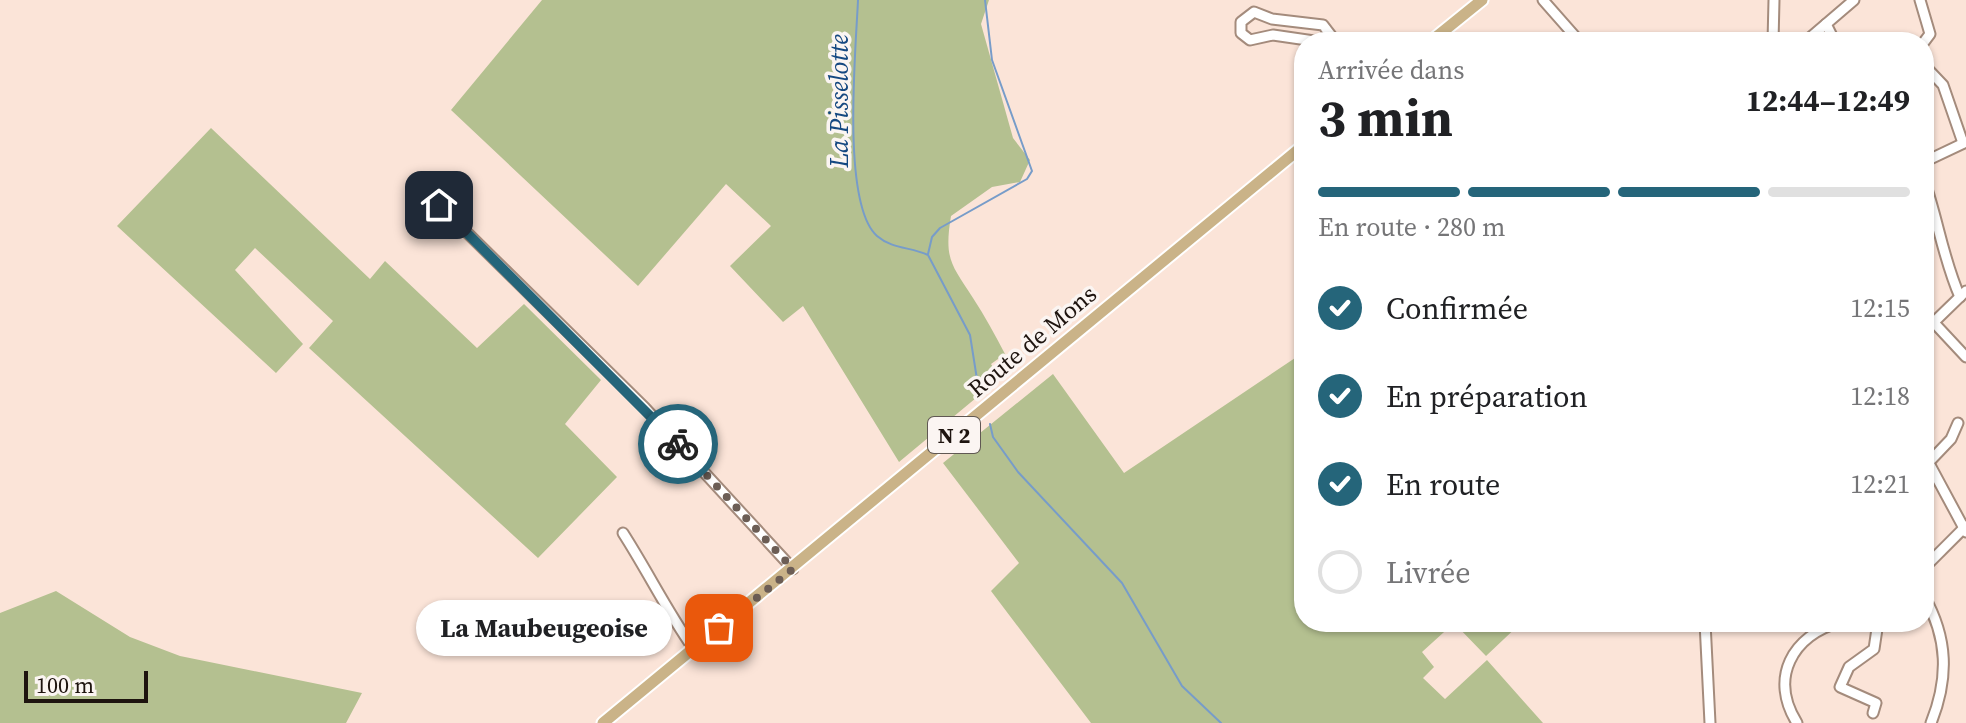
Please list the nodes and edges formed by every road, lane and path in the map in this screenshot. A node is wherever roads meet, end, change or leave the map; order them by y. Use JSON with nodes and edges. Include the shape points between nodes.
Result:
{"nodes":[{"id":1,"x":1482,"y":0,"type":"edge"},
{"id":2,"x":1543,"y":0,"type":"edge"},
{"id":3,"x":1774,"y":0,"type":"edge"},
{"id":4,"x":1854,"y":0,"type":"edge"},
{"id":5,"x":1920,"y":0,"type":"edge"},
{"id":6,"x":1264,"y":16,"type":"junction"},
{"id":7,"x":1826,"y":24,"type":"junction"},
{"id":8,"x":1328,"y":32,"type":"edge"},
{"id":9,"x":1442,"y":32,"type":"edge"},
{"id":10,"x":1571,"y":32,"type":"edge"},
{"id":11,"x":1773,"y":32,"type":"edge"},
{"id":12,"x":1817,"y":32,"type":"edge"},
{"id":13,"x":1830,"y":32,"type":"edge"},
{"id":14,"x":1930,"y":32,"type":"edge"},
{"id":15,"x":1265,"y":35,"type":"junction"},
{"id":16,"x":1294,"y":39,"type":"edge"},
{"id":17,"x":1934,"y":76,"type":"edge"},
{"id":18,"x":1964,"y":142,"type":"edge"},
{"id":19,"x":1294,"y":153,"type":"edge"},
{"id":20,"x":1934,"y":157,"type":"edge"},
{"id":21,"x":439,"y":205,"type":"dead end"},
{"id":22,"x":1934,"y":208,"type":"edge"},
{"id":23,"x":1963,"y":294,"type":"edge"},
{"id":24,"x":1934,"y":322,"type":"joint"},
{"id":25,"x":1966,"y":357,"type":"edge"},
{"id":26,"x":1958,"y":423,"type":"dead end"},
{"id":27,"x":1934,"y":452,"type":"edge"},
{"id":28,"x":1934,"y":471,"type":"edge"},
{"id":29,"x":1965,"y":529,"type":"edge"},
{"id":30,"x":623,"y":533,"type":"dead end"},
{"id":31,"x":1934,"y":558,"type":"edge"},
{"id":32,"x":793,"y":569,"type":"junction"},
{"id":33,"x":1934,"y":615,"type":"edge"},
{"id":34,"x":1705,"y":632,"type":"edge"},
{"id":35,"x":1814,"y":632,"type":"edge"},
{"id":36,"x":1877,"y":632,"type":"edge"},
{"id":37,"x":693,"y":648,"type":"junction"},
{"id":38,"x":1840,"y":687,"type":"junction"},
{"id":39,"x":1836,"y":698,"type":"dead end"},
{"id":40,"x":1876,"y":703,"type":"dead end"},
{"id":41,"x":603,"y":723,"type":"edge"},
{"id":42,"x":1710,"y":723,"type":"edge"},
{"id":43,"x":1797,"y":723,"type":"edge"},
{"id":44,"x":1931,"y":723,"type":"edge"}],
"edges":[{"from":1,"to":9,"type":"main road"},
{"from":2,"to":10,"type":"street"},
{"from":3,"to":11,"type":"street"},
{"from":4,"to":7,"type":"street"},
{"from":5,"to":14,"type":"street"},
{"from":6,"to":8,"type":"street","via":[[1323,25]]},
{"from":6,"to":15,"type":"street","via":[[1269,26]]},
{"from":6,"to":15,"type":"street","via":[[1249,13],[1240,27],[1250,40]]},
{"from":7,"to":12,"type":"street"},
{"from":7,"to":13,"type":"street"},
{"from":15,"to":16,"type":"street"},
{"from":17,"to":18,"type":"street","via":[[1943,85]]},
{"from":18,"to":20,"type":"street"},
{"from":19,"to":32,"type":"main road","name":"Route de Mons","number":"N 2"},
{"from":21,"to":32,"type":"street","via":[[645,408]]},
{"from":22,"to":23,"type":"street","via":[[1945,261]]},
{"from":23,"to":24,"type":"street"},
{"from":24,"to":25,"type":"street"},
{"from":26,"to":27,"type":"street","via":[[1951,439]]},
{"from":28,"to":29,"type":"street"},
{"from":29,"to":31,"type":"street"},
{"from":30,"to":37,"type":"street"},
{"from":32,"to":37,"type":"main road","name":"Route de Mons","number":"N 2"},
{"from":33,"to":44,"type":"street","via":[[1945,658]]},
{"from":34,"to":42,"type":"street"},
{"from":35,"to":43,"type":"street","via":[[1793,652],[1786,692]]},
{"from":36,"to":38,"type":"street","via":[[1874,649],[1849,667]]},
{"from":37,"to":41,"type":"main road","name":"Route de Mons","number":"N 2"},
{"from":38,"to":39,"type":"street"},
{"from":38,"to":40,"type":"street"}]}
